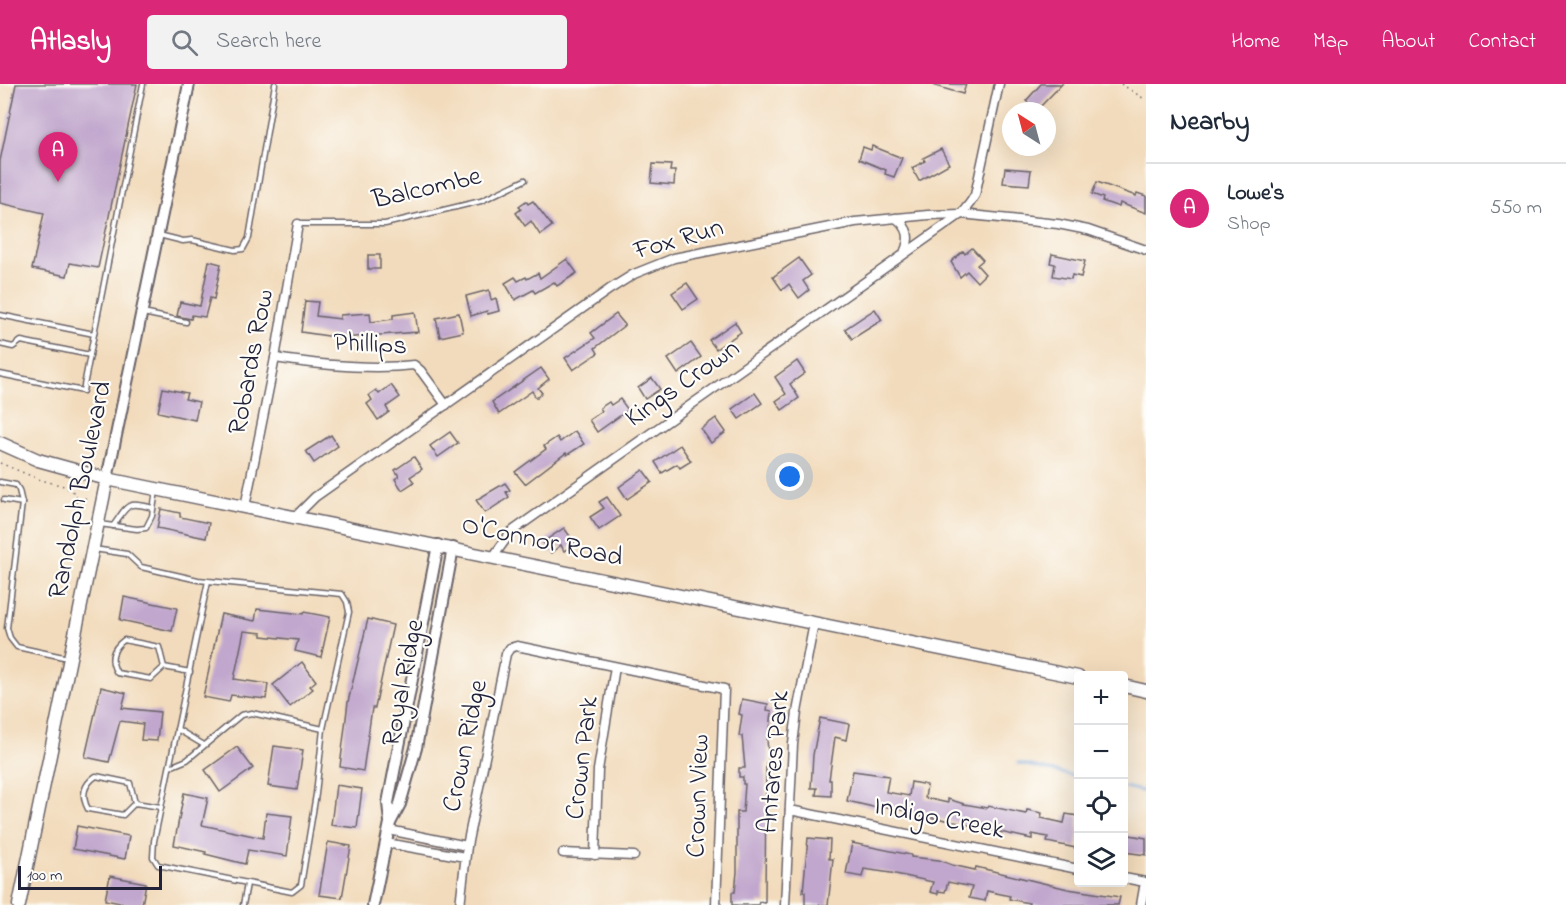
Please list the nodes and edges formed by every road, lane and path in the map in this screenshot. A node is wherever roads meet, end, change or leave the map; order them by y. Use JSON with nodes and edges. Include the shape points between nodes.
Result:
{"nodes":[{"id":1,"x":143,"y":84,"type":"edge"},
{"id":2,"x":189,"y":84,"type":"edge"},
{"id":3,"x":275,"y":84,"type":"edge"},
{"id":4,"x":999,"y":84,"type":"edge"},
{"id":5,"x":1121,"y":84,"type":"edge"},
{"id":6,"x":1146,"y":100,"type":"edge"},
{"id":7,"x":525,"y":180,"type":"dead end"},
{"id":8,"x":961,"y":214,"type":"junction"},
{"id":9,"x":896,"y":218,"type":"junction"},
{"id":10,"x":298,"y":224,"type":"joint"},
{"id":11,"x":158,"y":235,"type":"junction"},
{"id":12,"x":1146,"y":250,"type":"edge"},
{"id":13,"x":904,"y":253,"type":"junction"},
{"id":14,"x":142,"y":313,"type":"junction"},
{"id":15,"x":0,"y":315,"type":"edge"},
{"id":16,"x":186,"y":322,"type":"dead end"},
{"id":17,"x":94,"y":334,"type":"junction"},
{"id":18,"x":0,"y":344,"type":"edge"},
{"id":19,"x":90,"y":355,"type":"junction"},
{"id":20,"x":275,"y":358,"type":"junction"},
{"id":21,"x":0,"y":374,"type":"edge"},
{"id":22,"x":446,"y":405,"type":"junction"},
{"id":23,"x":0,"y":443,"type":"edge"},
{"id":24,"x":0,"y":463,"type":"edge"},
{"id":25,"x":107,"y":478,"type":"junction"},
{"id":26,"x":0,"y":482,"type":"edge"},
{"id":27,"x":156,"y":489,"type":"junction"},
{"id":28,"x":86,"y":498,"type":"dead end"},
{"id":29,"x":4,"y":500,"type":"dead end"},
{"id":30,"x":77,"y":502,"type":"junction"},
{"id":31,"x":21,"y":503,"type":"junction"},
{"id":32,"x":245,"y":507,"type":"junction"},
{"id":33,"x":153,"y":508,"type":"junction"},
{"id":34,"x":295,"y":517,"type":"junction"},
{"id":35,"x":73,"y":522,"type":"dead end"},
{"id":36,"x":99,"y":524,"type":"junction"},
{"id":37,"x":113,"y":526,"type":"junction"},
{"id":38,"x":438,"y":545,"type":"junction"},
{"id":39,"x":93,"y":548,"type":"junction"},
{"id":40,"x":453,"y":548,"type":"junction"},
{"id":41,"x":493,"y":556,"type":"junction"},
{"id":42,"x":208,"y":581,"type":"junction"},
{"id":43,"x":814,"y":623,"type":"junction"},
{"id":44,"x":506,"y":654,"type":"joint"},
{"id":45,"x":70,"y":658,"type":"junction"},
{"id":46,"x":164,"y":667,"type":"junction"},
{"id":47,"x":615,"y":667,"type":"junction"},
{"id":48,"x":189,"y":672,"type":"junction"},
{"id":49,"x":1074,"y":676,"type":"edge"},
{"id":50,"x":1128,"y":687,"type":"edge"},
{"id":51,"x":724,"y":689,"type":"joint"},
{"id":52,"x":1146,"y":691,"type":"edge"},
{"id":53,"x":177,"y":729,"type":"junction"},
{"id":54,"x":323,"y":729,"type":"junction"},
{"id":55,"x":204,"y":745,"type":"junction"},
{"id":56,"x":169,"y":768,"type":"junction"},
{"id":57,"x":135,"y":803,"type":"junction"},
{"id":58,"x":161,"y":807,"type":"junction"},
{"id":59,"x":790,"y":810,"type":"junction"},
{"id":60,"x":389,"y":826,"type":"junction"},
{"id":61,"x":386,"y":843,"type":"junction"},
{"id":62,"x":466,"y":846,"type":"junction"},
{"id":63,"x":563,"y":854,"type":"dead end"},
{"id":64,"x":595,"y":855,"type":"junction"},
{"id":65,"x":633,"y":856,"type":"dead end"},
{"id":66,"x":465,"y":857,"type":"junction"},
{"id":67,"x":1074,"y":868,"type":"edge"},
{"id":68,"x":1128,"y":879,"type":"edge"},
{"id":69,"x":1145,"y":882,"type":"edge"},
{"id":70,"x":247,"y":884,"type":"junction"},
{"id":71,"x":19,"y":905,"type":"edge"},
{"id":72,"x":243,"y":905,"type":"edge"},
{"id":73,"x":373,"y":905,"type":"edge"},
{"id":74,"x":460,"y":905,"type":"edge"},
{"id":75,"x":716,"y":905,"type":"edge"},
{"id":76,"x":785,"y":905,"type":"edge"},
{"id":77,"x":1141,"y":905,"type":"edge"}],
"edges":[{"from":1,"to":17,"type":"lane"},
{"from":2,"to":11,"type":"street","name":"Randolph Boulevard"},
{"from":3,"to":11,"type":"lane","via":[[249,238],[243,249]]},
{"from":4,"to":8,"type":"street","name":"Kings Crown","via":[[975,195]]},
{"from":5,"to":6,"type":"path"},
{"from":7,"to":10,"type":"lane","name":"Balcombe","via":[[481,201],[385,224]]},
{"from":8,"to":9,"type":"street","name":"Fox Run"},
{"from":8,"to":12,"type":"street","name":"Fox Run","via":[[1059,224]]},
{"from":8,"to":13,"type":"street","name":"Kings Crown"},
{"from":9,"to":13,"type":"street","via":[[908,231],[909,244]]},
{"from":9,"to":22,"type":"street","name":"Fox Run","via":[[855,222],[653,265],[610,289]]},
{"from":10,"to":20,"type":"street","name":"Robards Row"},
{"from":11,"to":14,"type":"street","name":"Randolph Boulevard"},
{"from":13,"to":41,"type":"street","name":"Kings Crown","via":[[511,532]]},
{"from":14,"to":16,"type":"lane"},
{"from":14,"to":25,"type":"street","name":"Randolph Boulevard"},
{"from":15,"to":17,"type":"lane"},
{"from":17,"to":19,"type":"lane"},
{"from":18,"to":19,"type":"lane","via":[[14,347],[21,341]]},
{"from":19,"to":21,"type":"lane","via":[[83,391]]},
{"from":20,"to":22,"type":"street","name":"Phillips","via":[[357,367],[414,365]]},
{"from":20,"to":32,"type":"street","name":"Robards Row"},
{"from":22,"to":34,"type":"street","name":"Fox Run","via":[[315,496]]},
{"from":23,"to":25,"type":"main road","name":"O'Connor Road","via":[[38,460]]},
{"from":24,"to":30,"type":"path","via":[[70,489]]},
{"from":25,"to":27,"type":"main road","name":"O'Connor Road"},
{"from":25,"to":36,"type":"main road","name":"Randolph Boulevard"},
{"from":26,"to":31,"type":"lane","via":[[16,485]]},
{"from":27,"to":32,"type":"main road","name":"O'Connor Road"},
{"from":27,"to":33,"type":"lane"},
{"from":28,"to":30,"type":"path"},
{"from":29,"to":31,"type":"lane"},
{"from":30,"to":35,"type":"path"},
{"from":31,"to":45,"type":"lane","via":[[7,628],[10,638],[16,647]]},
{"from":32,"to":34,"type":"main road","name":"O'Connor Road"},
{"from":33,"to":37,"type":"lane","via":[[129,505]]},
{"from":33,"to":37,"type":"lane","via":[[146,528]]},
{"from":34,"to":38,"type":"main road","name":"O'Connor Road"},
{"from":36,"to":37,"type":"lane"},
{"from":36,"to":39,"type":"main road","name":"Randolph Boulevard"},
{"from":38,"to":40,"type":"main road","name":"O'Connor Road"},
{"from":38,"to":60,"type":"street","name":"Royal Ridge","via":[[388,803]]},
{"from":39,"to":42,"type":"lane","via":[[127,555],[141,567]]},
{"from":39,"to":45,"type":"main road","name":"Randolph Boulevard"},
{"from":40,"to":41,"type":"main road","name":"O'Connor Road"},
{"from":40,"to":60,"type":"street","name":"Royal Ridge","via":[[416,748],[400,804]]},
{"from":41,"to":43,"type":"main road","name":"O'Connor Road"},
{"from":42,"to":48,"type":"lane"},
{"from":42,"to":54,"type":"lane","via":[[342,594],[349,612]]},
{"from":43,"to":49,"type":"main road","name":"O'Connor Road"},
{"from":43,"to":59,"type":"street","name":"Antares Park","via":[[793,744]]},
{"from":44,"to":47,"type":"street","name":"Crown Park","via":[[517,646]]},
{"from":44,"to":62,"type":"street","name":"Crown Ridge"},
{"from":45,"to":71,"type":"main road","name":"Randolph Boulevard"},
{"from":46,"to":46,"type":"lane","via":[[151,679],[117,673],[113,652],[124,640],[159,647]]},
{"from":46,"to":48,"type":"lane"},
{"from":47,"to":51,"type":"street","name":"Crown Park"},
{"from":47,"to":64,"type":"street","name":"Crown Park","via":[[598,770]]},
{"from":48,"to":53,"type":"lane"},
{"from":50,"to":52,"type":"main road"},
{"from":51,"to":75,"type":"street","name":"Crown View"},
{"from":53,"to":55,"type":"lane"},
{"from":53,"to":56,"type":"lane"},
{"from":54,"to":55,"type":"lane","via":[[252,713],[241,715]]},
{"from":54,"to":70,"type":"lane","via":[[301,885],[292,892]]},
{"from":55,"to":56,"type":"lane","via":[[187,760]]},
{"from":56,"to":58,"type":"lane"},
{"from":57,"to":57,"type":"lane","via":[[123,815],[88,809],[83,796],[96,776],[130,783]]},
{"from":57,"to":58,"type":"lane"},
{"from":58,"to":70,"type":"lane","via":[[153,857],[158,865]]},
{"from":59,"to":67,"type":"street","name":"Indigo Creek"},
{"from":59,"to":76,"type":"street","name":"Antares Park"},
{"from":60,"to":61,"type":"street","name":"Royal Ridge"},
{"from":60,"to":62,"type":"street","name":"Crown Ridge"},
{"from":61,"to":66,"type":"street"},
{"from":61,"to":73,"type":"street","name":"Royal Ridge"},
{"from":62,"to":66,"type":"street","name":"Crown Ridge"},
{"from":63,"to":64,"type":"street","name":"Crown Park"},
{"from":64,"to":65,"type":"street","name":"Crown Park"},
{"from":66,"to":74,"type":"street","name":"Crown Ridge"},
{"from":68,"to":69,"type":"street"},
{"from":69,"to":77,"type":"street"},
{"from":70,"to":72,"type":"lane"}]}
